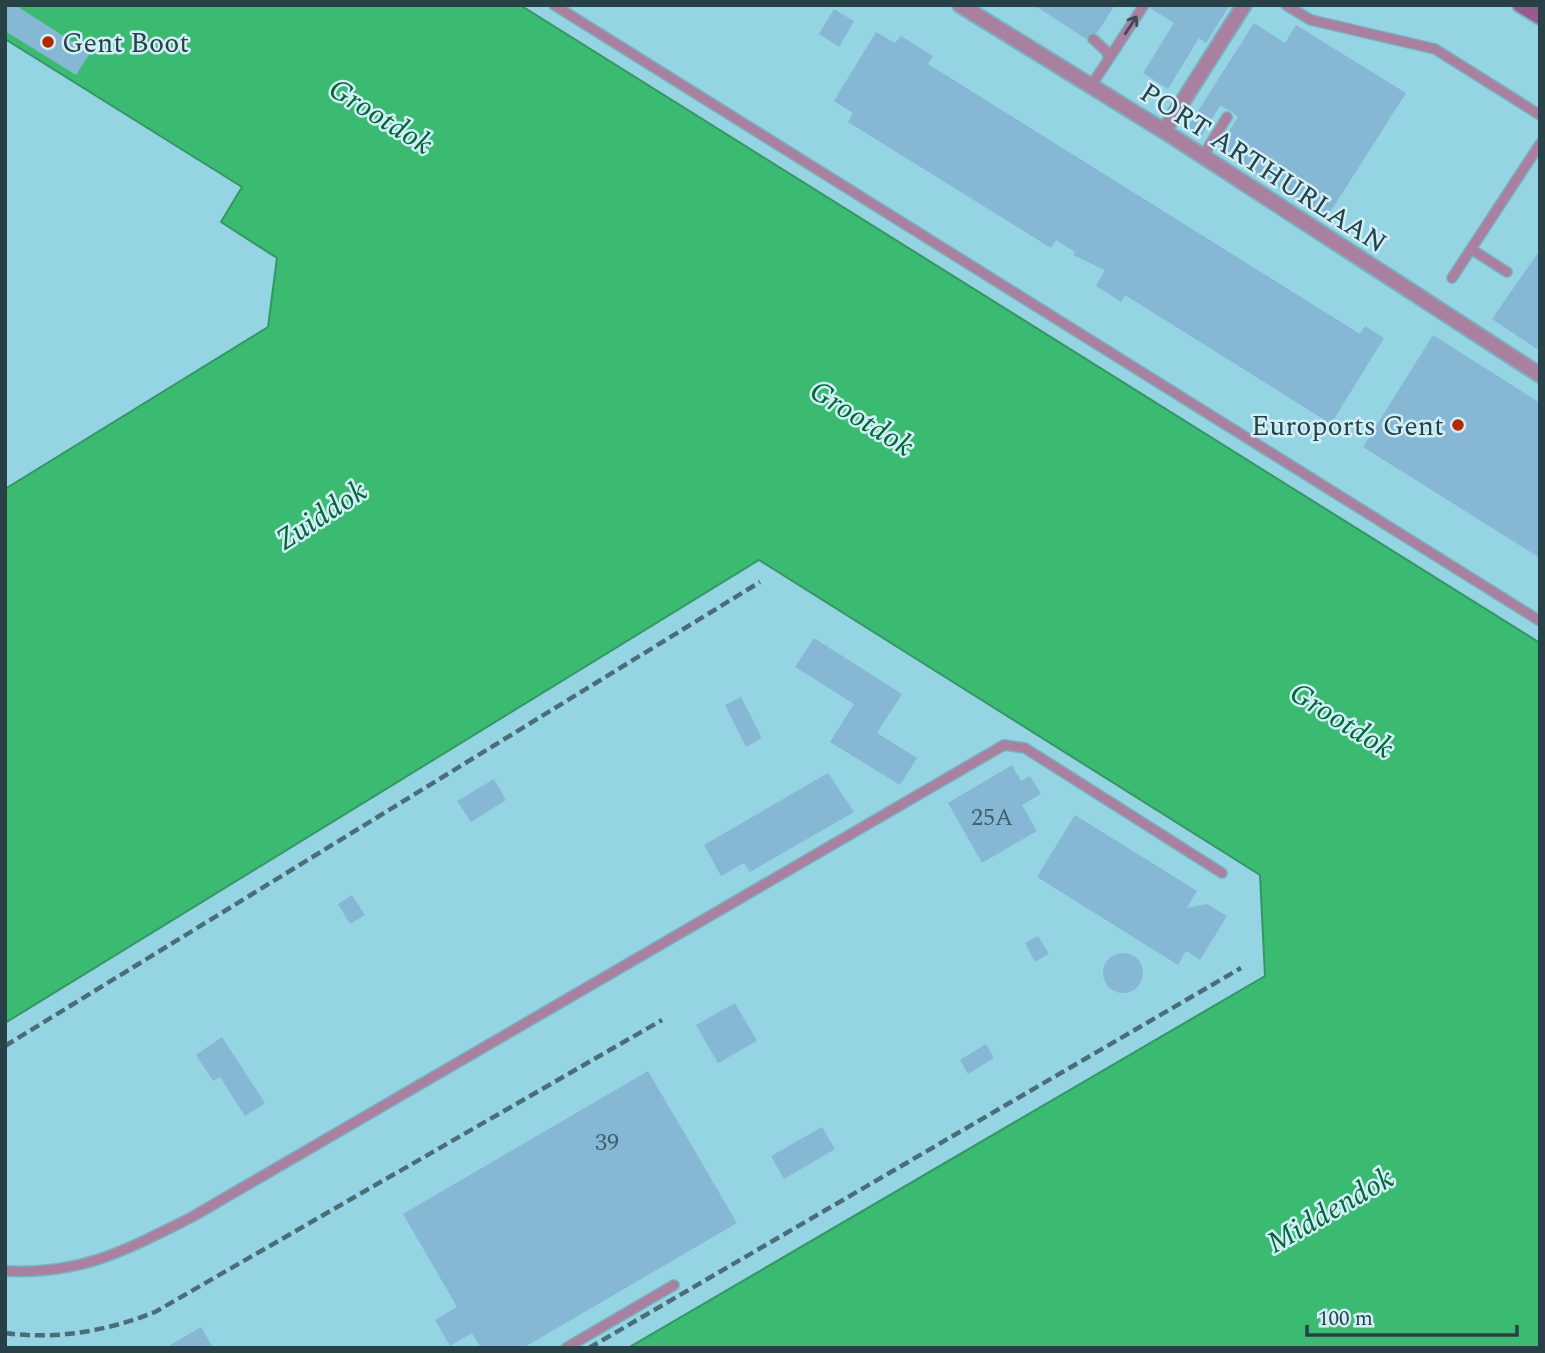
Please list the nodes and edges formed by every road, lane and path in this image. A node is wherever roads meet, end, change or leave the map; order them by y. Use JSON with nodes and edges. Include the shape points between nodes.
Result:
{"nodes":[{"id":1,"x":554,"y":5,"type":"edge"},
{"id":2,"x":960,"y":5,"type":"edge"},
{"id":3,"x":1144,"y":5,"type":"edge"},
{"id":4,"x":1244,"y":5,"type":"edge"},
{"id":5,"x":1286,"y":5,"type":"edge"},
{"id":6,"x":1520,"y":5,"type":"edge"},
{"id":7,"x":1540,"y":17,"type":"edge"},
{"id":8,"x":1093,"y":40,"type":"dead end"},
{"id":9,"x":1109,"y":58,"type":"junction"},
{"id":10,"x":1091,"y":86,"type":"junction"},
{"id":11,"x":1540,"y":115,"type":"edge"},
{"id":12,"x":1227,"y":117,"type":"dead end"},
{"id":13,"x":1164,"y":131,"type":"junction"},
{"id":14,"x":1540,"y":144,"type":"edge"},
{"id":15,"x":1203,"y":156,"type":"junction"},
{"id":16,"x":1471,"y":249,"type":"junction"},
{"id":17,"x":1507,"y":272,"type":"dead end"},
{"id":18,"x":1452,"y":278,"type":"dead end"},
{"id":19,"x":1540,"y":375,"type":"edge"},
{"id":20,"x":1540,"y":621,"type":"edge"},
{"id":21,"x":1222,"y":873,"type":"dead end"},
{"id":22,"x":5,"y":1271,"type":"edge"},
{"id":23,"x":674,"y":1285,"type":"dead end"},
{"id":24,"x":566,"y":1348,"type":"edge"}],
"edges":[{"from":1,"to":20,"type":"lane"},
{"from":2,"to":10,"type":"street","name":"PORT ARTHURLAAN"},
{"from":9,"to":3,"type":"lane","one_way":true},
{"from":4,"to":13,"type":"street"},
{"from":5,"to":11,"type":"lane","via":[[1311,20],[1435,49]]},
{"from":6,"to":7,"type":"main road"},
{"from":8,"to":9,"type":"lane"},
{"from":9,"to":10,"type":"lane"},
{"from":10,"to":13,"type":"street","name":"PORT ARTHURLAAN"},
{"from":12,"to":15,"type":"lane"},
{"from":13,"to":15,"type":"street","name":"PORT ARTHURLAAN"},
{"from":14,"to":16,"type":"lane"},
{"from":15,"to":19,"type":"street","name":"PORT ARTHURLAAN"},
{"from":16,"to":17,"type":"lane"},
{"from":16,"to":18,"type":"lane"},
{"from":21,"to":22,"type":"lane","via":[[1025,748],[1004,745],[192,1217],[124,1252],[77,1267]]},
{"from":23,"to":24,"type":"lane"}]}
